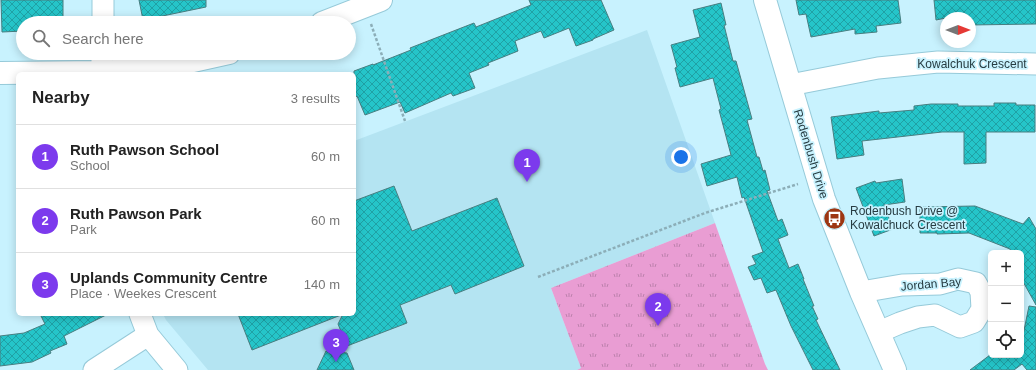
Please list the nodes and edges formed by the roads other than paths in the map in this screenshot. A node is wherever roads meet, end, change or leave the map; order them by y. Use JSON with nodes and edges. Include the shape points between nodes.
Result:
{"nodes":[{"id":1,"x":103,"y":0,"type":"edge"},
{"id":2,"x":765,"y":0,"type":"edge"},
{"id":3,"x":373,"y":3,"type":"edge"},
{"id":4,"x":102,"y":16,"type":"edge"},
{"id":5,"x":340,"y":16,"type":"edge"},
{"id":6,"x":198,"y":60,"type":"edge"},
{"id":7,"x":1036,"y":64,"type":"edge"},
{"id":8,"x":102,"y":66,"type":"edge"},
{"id":9,"x":0,"y":73,"type":"edge"},
{"id":10,"x":790,"y":85,"type":"junction"},
{"id":11,"x":862,"y":292,"type":"junction"},
{"id":12,"x":141,"y":316,"type":"edge"},
{"id":13,"x":879,"y":332,"type":"junction"},
{"id":14,"x":148,"y":335,"type":"junction"},
{"id":15,"x":94,"y":370,"type":"edge"},
{"id":16,"x":177,"y":370,"type":"edge"},
{"id":17,"x":895,"y":370,"type":"edge"}],
"edges":[{"from":1,"to":4,"type":"street"},
{"from":2,"to":10,"type":"street","name":"Rodenbush Drive"},
{"from":3,"to":5,"type":"street"},
{"from":6,"to":8,"type":"street","via":[[166,67]]},
{"from":7,"to":10,"type":"street","name":"Kowalchuk Crescent","via":[[938,62],[878,68]]},
{"from":8,"to":9,"type":"street"},
{"from":10,"to":11,"type":"street","name":"Rodenbush Drive","via":[[824,199]]},
{"from":11,"to":13,"type":"street","name":"Rodenbush Drive"},
{"from":11,"to":13,"type":"street","name":"Jordan Bay","via":[[902,285],[940,284],[958,279],[976,283],[981,292],[982,309],[974,322],[960,326],[934,315],[918,317]]},
{"from":12,"to":14,"type":"street"},
{"from":13,"to":17,"type":"street","name":"Rodenbush Drive"},
{"from":14,"to":15,"type":"street"},
{"from":14,"to":16,"type":"street"}]}
